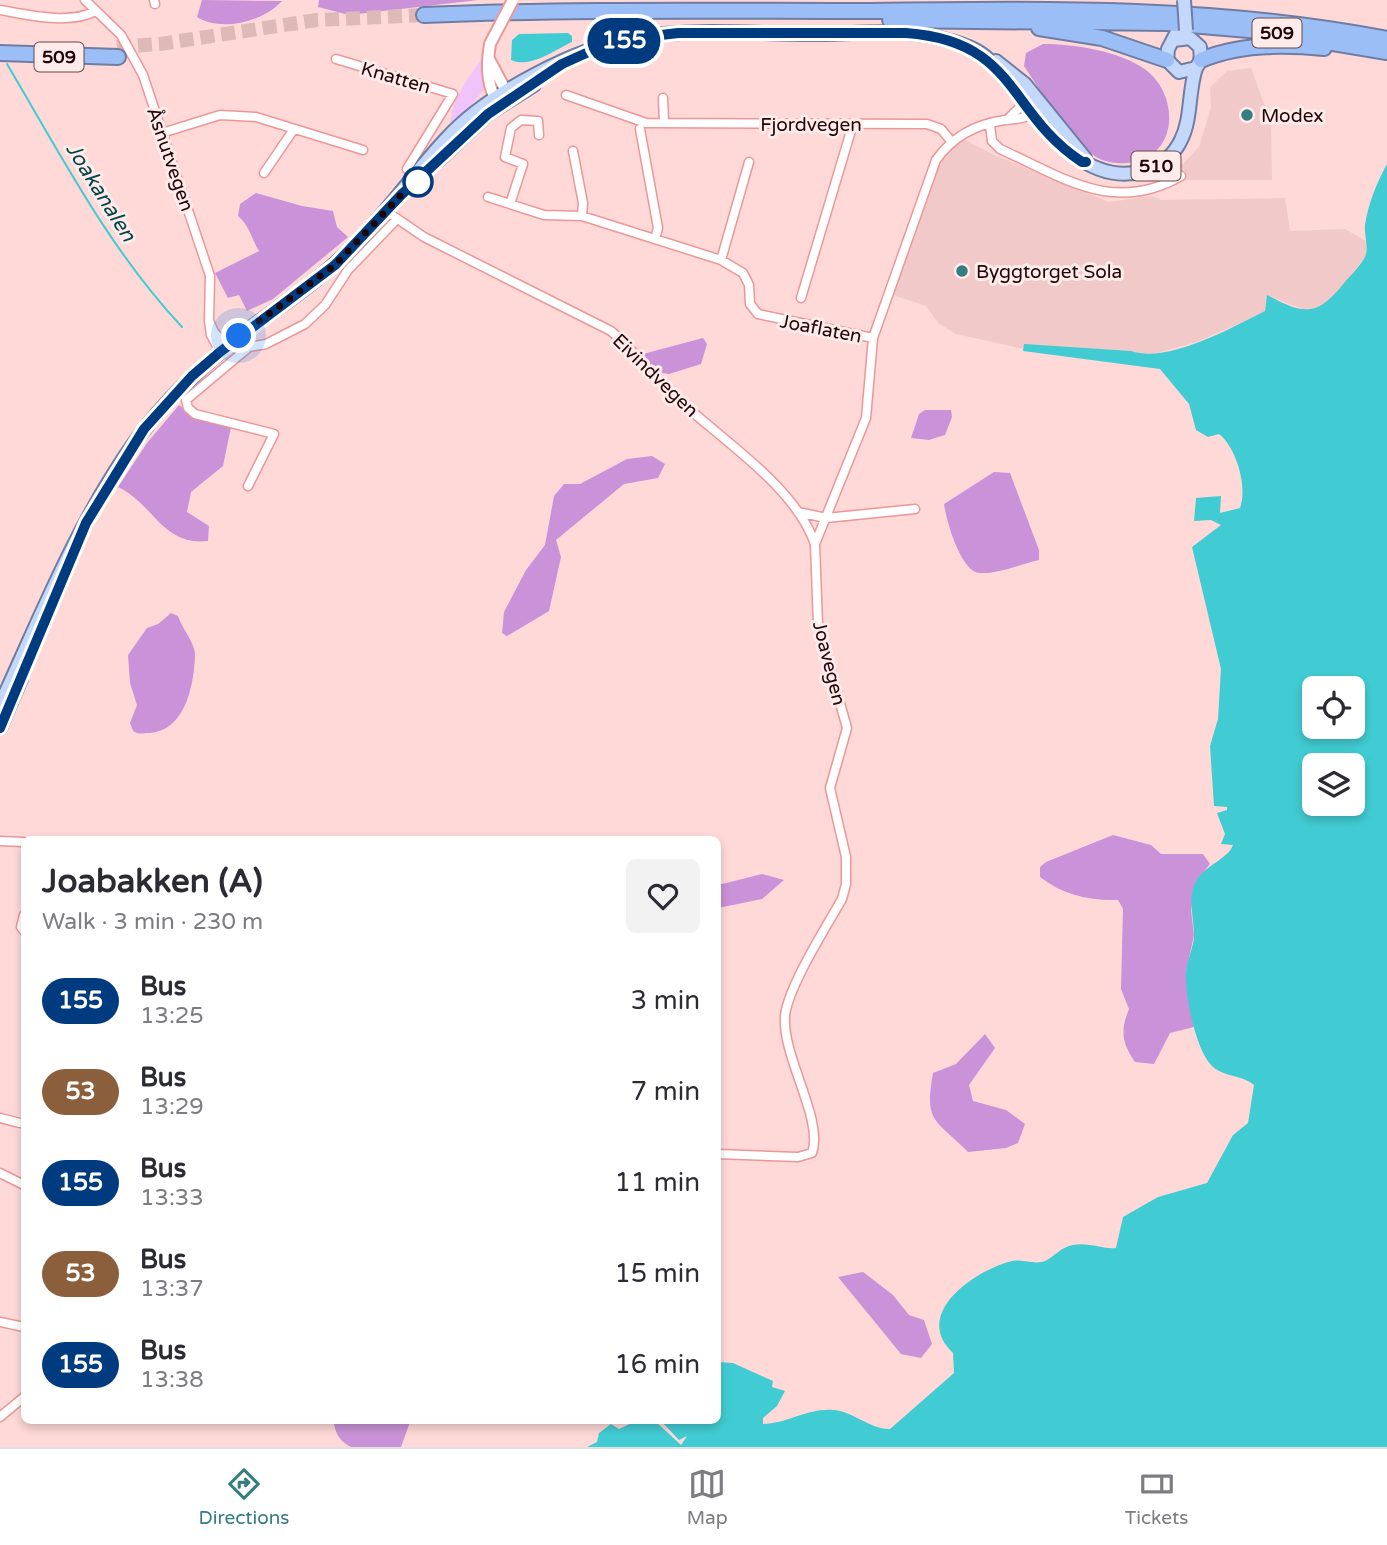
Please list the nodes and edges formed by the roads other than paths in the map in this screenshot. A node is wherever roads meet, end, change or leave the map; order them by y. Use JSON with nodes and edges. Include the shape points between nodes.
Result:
{"nodes":[{"id":1,"x":85,"y":0,"type":"edge"},
{"id":2,"x":513,"y":0,"type":"edge"},
{"id":3,"x":1024,"y":0,"type":"edge"},
{"id":4,"x":1139,"y":0,"type":"edge"},
{"id":5,"x":1184,"y":0,"type":"edge"},
{"id":6,"x":0,"y":10,"type":"edge"},
{"id":7,"x":949,"y":10,"type":"junction"},
{"id":8,"x":96,"y":11,"type":"junction"},
{"id":9,"x":1229,"y":15,"type":"junction"},
{"id":10,"x":961,"y":20,"type":"junction"},
{"id":11,"x":1178,"y":25,"type":"edge"},
{"id":12,"x":1387,"y":39,"type":"edge"},
{"id":13,"x":0,"y":44,"type":"edge"},
{"id":14,"x":0,"y":53,"type":"edge"},
{"id":15,"x":1387,"y":54,"type":"edge"},
{"id":16,"x":335,"y":59,"type":"dead end"},
{"id":17,"x":989,"y":60,"type":"junction"},
{"id":18,"x":1167,"y":60,"type":"junction"},
{"id":19,"x":1198,"y":64,"type":"junction"},
{"id":20,"x":1178,"y":72,"type":"junction"},
{"id":21,"x":566,"y":95,"type":"dead end"},
{"id":22,"x":502,"y":97,"type":"junction"},
{"id":23,"x":663,"y":97,"type":"dead end"},
{"id":24,"x":1025,"y":101,"type":"junction"},
{"id":25,"x":1189,"y":106,"type":"junction"},
{"id":26,"x":1037,"y":107,"type":"junction"},
{"id":27,"x":1007,"y":120,"type":"junction"},
{"id":28,"x":664,"y":122,"type":"junction"},
{"id":29,"x":853,"y":124,"type":"junction"},
{"id":30,"x":990,"y":125,"type":"junction"},
{"id":31,"x":294,"y":128,"type":"junction"},
{"id":32,"x":640,"y":129,"type":"dead end"},
{"id":33,"x":162,"y":133,"type":"junction"},
{"id":34,"x":540,"y":135,"type":"dead end"},
{"id":35,"x":951,"y":141,"type":"junction"},
{"id":36,"x":363,"y":149,"type":"dead end"},
{"id":37,"x":573,"y":151,"type":"dead end"},
{"id":38,"x":750,"y":162,"type":"dead end"},
{"id":39,"x":412,"y":172,"type":"junction"},
{"id":40,"x":264,"y":173,"type":"dead end"},
{"id":41,"x":1181,"y":176,"type":"dead end"},
{"id":42,"x":488,"y":197,"type":"dead end"},
{"id":43,"x":510,"y":204,"type":"junction"},
{"id":44,"x":386,"y":211,"type":"junction"},
{"id":45,"x":582,"y":216,"type":"junction"},
{"id":46,"x":396,"y":220,"type":"junction"},
{"id":47,"x":655,"y":239,"type":"junction"},
{"id":48,"x":721,"y":260,"type":"junction"},
{"id":49,"x":801,"y":298,"type":"dead end"},
{"id":50,"x":873,"y":338,"type":"junction"},
{"id":51,"x":223,"y":349,"type":"junction"},
{"id":52,"x":248,"y":486,"type":"dead end"},
{"id":53,"x":915,"y":509,"type":"dead end"},
{"id":54,"x":798,"y":512,"type":"junction"},
{"id":55,"x":826,"y":518,"type":"junction"},
{"id":56,"x":815,"y":544,"type":"junction"},
{"id":57,"x":73,"y":553,"type":"junction"},
{"id":58,"x":0,"y":705,"type":"edge"},
{"id":59,"x":0,"y":727,"type":"edge"},
{"id":60,"x":0,"y":841,"type":"edge"},
{"id":61,"x":21,"y":842,"type":"edge"},
{"id":62,"x":0,"y":1118,"type":"edge"},
{"id":63,"x":20,"y":1123,"type":"dead end"},
{"id":64,"x":721,"y":1154,"type":"edge"},
{"id":65,"x":0,"y":1172,"type":"edge"},
{"id":66,"x":21,"y":1183,"type":"edge"},
{"id":67,"x":0,"y":1322,"type":"edge"},
{"id":68,"x":21,"y":1327,"type":"edge"},
{"id":69,"x":21,"y":1400,"type":"edge"},
{"id":70,"x":0,"y":1417,"type":"edge"}],
"edges":[{"from":1,"to":8,"type":"street","name":"Åsnutvegen"},
{"from":2,"to":22,"type":"street","bridge":true,"via":[[490,44],[489,59]]},
{"from":3,"to":7,"type":"highway","number":"509"},
{"from":4,"to":9,"type":"highway","number":"509"},
{"from":5,"to":11,"type":"main road","bridge":true},
{"from":6,"to":8,"type":"street","via":[[68,18]]},
{"from":7,"to":10,"type":"highway","number":"509","via":[[508,11],[424,18]]},
{"from":7,"to":11,"type":"highway","number":"509"},
{"from":8,"to":33,"type":"street","name":"Åsnutvegen","via":[[121,35],[135,58]]},
{"from":9,"to":11,"type":"highway","number":"509"},
{"from":9,"to":12,"type":"highway","number":"509"},
{"from":10,"to":11,"type":"highway","number":"509"},
{"from":10,"to":18,"type":"highway","number":"509","via":[[1091,35]]},
{"from":11,"to":15,"type":"highway","number":"509","via":[[1260,31]]},
{"from":11,"to":18,"type":"main road"},
{"from":11,"to":19,"type":"main road","via":[[1200,47]]},
{"from":13,"to":14,"type":"highway","number":"509","via":[[117,52]]},
{"from":15,"to":19,"type":"highway","number":"509","via":[[1269,46],[1221,52]]},
{"from":16,"to":39,"type":"street","name":"Knatten","via":[[453,94]]},
{"from":17,"to":22,"type":"main road","number":"510","via":[[951,41],[919,34],[702,33],[636,38],[593,50]]},
{"from":17,"to":24,"type":"main road","number":"510"},
{"from":17,"to":26,"type":"main road","number":"510","via":[[1010,70]]},
{"from":18,"to":20,"type":"main road"},
{"from":19,"to":20,"type":"main road"},
{"from":19,"to":25,"type":"main road","number":"510"},
{"from":20,"to":25,"type":"main road"},
{"from":21,"to":28,"type":"street","name":"Fjordvegen","via":[[641,121]]},
{"from":22,"to":39,"type":"main road","number":"510","via":[[447,138]]},
{"from":23,"to":28,"type":"street"},
{"from":24,"to":26,"type":"main road","number":"510"},
{"from":24,"to":27,"type":"street"},
{"from":25,"to":26,"type":"main road","number":"510","via":[[1179,144],[1153,168],[1125,174],[1086,162]]},
{"from":26,"to":27,"type":"street","via":[[1015,121]]},
{"from":27,"to":30,"type":"street"},
{"from":28,"to":29,"type":"street","name":"Fjordvegen"},
{"from":29,"to":35,"type":"street","name":"Fjordvegen","via":[[927,124],[941,129]]},
{"from":29,"to":49,"type":"street"},
{"from":30,"to":35,"type":"street","via":[[972,128]]},
{"from":30,"to":41,"type":"street","via":[[992,141],[1000,149],[1094,191],[1124,193]]},
{"from":31,"to":33,"type":"street","via":[[256,117],[220,116]]},
{"from":31,"to":36,"type":"street"},
{"from":31,"to":40,"type":"street"},
{"from":32,"to":47,"type":"street","via":[[659,228]]},
{"from":33,"to":51,"type":"street","name":"Åsnutvegen","via":[[210,276],[209,321]]},
{"from":34,"to":43,"type":"street","via":[[538,121],[521,120],[511,128],[505,157],[523,164]]},
{"from":35,"to":50,"type":"street","name":"Joavegen","via":[[930,173]]},
{"from":37,"to":45,"type":"street"},
{"from":38,"to":48,"type":"street"},
{"from":39,"to":44,"type":"main road","number":"510","via":[[401,195]]},
{"from":42,"to":43,"type":"street","name":"Joaflaten"},
{"from":43,"to":45,"type":"street","name":"Joaflaten","via":[[554,216]]},
{"from":44,"to":46,"type":"street","name":"Eivindvegen"},
{"from":44,"to":51,"type":"main road","number":"510","via":[[335,265]]},
{"from":45,"to":47,"type":"street","name":"Joaflaten"},
{"from":46,"to":52,"type":"street","via":[[305,324],[266,344],[249,347],[186,400],[195,414],[274,434]]},
{"from":46,"to":54,"type":"street","name":"Eivindvegen","via":[[611,331],[677,398],[737,447]]},
{"from":47,"to":48,"type":"street","name":"Joaflaten"},
{"from":48,"to":50,"type":"street","name":"Joaflaten","via":[[743,273],[750,304],[758,314]]},
{"from":50,"to":55,"type":"street","name":"Joavegen","via":[[866,418]]},
{"from":51,"to":57,"type":"main road","number":"510","via":[[162,407],[132,445]]},
{"from":53,"to":55,"type":"street"},
{"from":54,"to":55,"type":"street"},
{"from":54,"to":56,"type":"street","name":"Eivindvegen"},
{"from":55,"to":56,"type":"street","name":"Joavegen"},
{"from":56,"to":64,"type":"street","name":"Joavegen","via":[[818,625],[847,729],[830,788],[846,857],[846,884],[789,999],[785,1018],[815,1144],[811,1153],[798,1157]]},
{"from":57,"to":58,"type":"main road","number":"510"},
{"from":57,"to":59,"type":"main road","number":"510"},
{"from":60,"to":61,"type":"street"},
{"from":62,"to":63,"type":"street"},
{"from":65,"to":66,"type":"street"},
{"from":67,"to":68,"type":"street"},
{"from":69,"to":70,"type":"street"}]}
